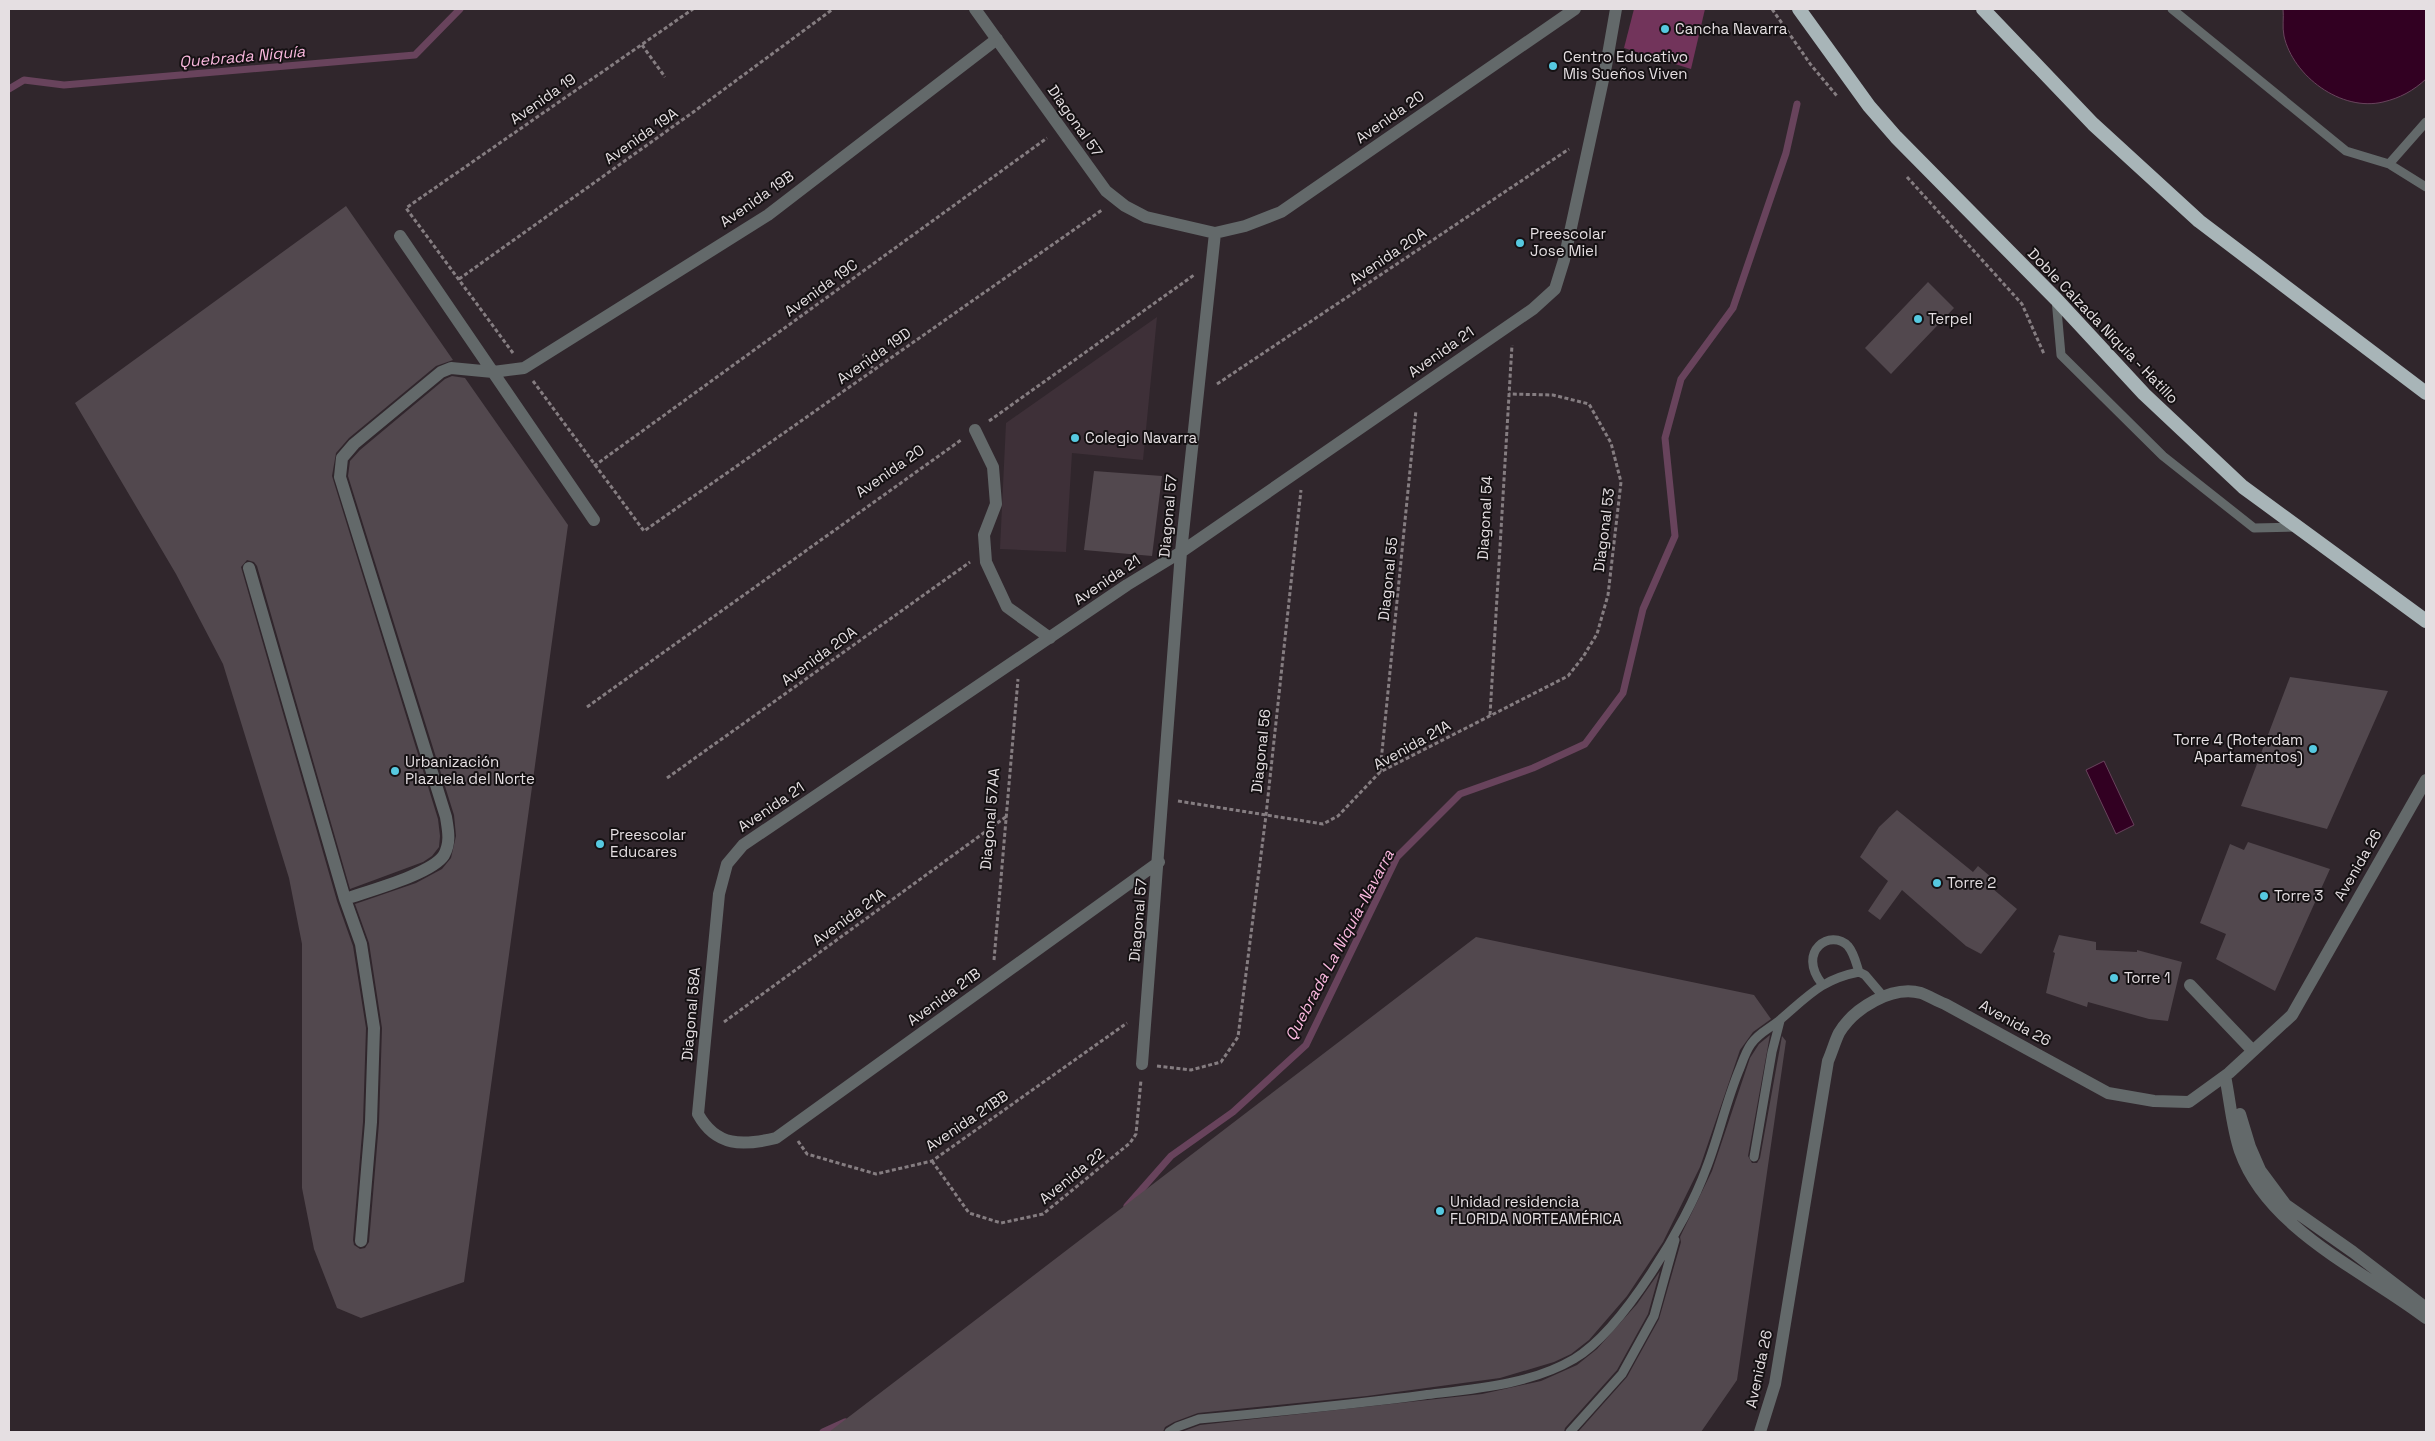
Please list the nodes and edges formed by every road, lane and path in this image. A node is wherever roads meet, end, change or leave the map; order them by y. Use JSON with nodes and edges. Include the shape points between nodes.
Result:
{"nodes":[{"id":1,"x":693,"y":9,"type":"edge"},
{"id":2,"x":833,"y":9,"type":"edge"},
{"id":3,"x":975,"y":9,"type":"edge"},
{"id":4,"x":1575,"y":9,"type":"edge"},
{"id":5,"x":1616,"y":9,"type":"edge"},
{"id":6,"x":1799,"y":9,"type":"edge"},
{"id":7,"x":1983,"y":9,"type":"edge"},
{"id":8,"x":2172,"y":9,"type":"edge"},
{"id":9,"x":997,"y":39,"type":"junction"},
{"id":10,"x":642,"y":45,"type":"junction"},
{"id":11,"x":665,"y":77,"type":"dead end"},
{"id":12,"x":2426,"y":122,"type":"edge"},
{"id":13,"x":1060,"y":128,"type":"junction"},
{"id":14,"x":1591,"y":134,"type":"junction"},
{"id":15,"x":2389,"y":164,"type":"junction"},
{"id":16,"x":2426,"y":187,"type":"edge"},
{"id":17,"x":1116,"y":199,"type":"junction"},
{"id":18,"x":406,"y":208,"type":"dead end"},
{"id":19,"x":1215,"y":233,"type":"junction"},
{"id":20,"x":400,"y":236,"type":"dead end"},
{"id":21,"x":1212,"y":262,"type":"junction"},
{"id":22,"x":459,"y":279,"type":"dead end"},
{"id":23,"x":2056,"y":299,"type":"junction"},
{"id":24,"x":1514,"y":322,"type":"junction"},
{"id":25,"x":863,"y":354,"type":"dead end"},
{"id":26,"x":874,"y":370,"type":"junction"},
{"id":27,"x":493,"y":372,"type":"junction"},
{"id":28,"x":1419,"y":387,"type":"junction"},
{"id":29,"x":2426,"y":393,"type":"edge"},
{"id":30,"x":1509,"y":394,"type":"junction"},
{"id":31,"x":1197,"y":396,"type":"junction"},
{"id":32,"x":975,"y":430,"type":"junction"},
{"id":33,"x":594,"y":466,"type":"dead end"},
{"id":34,"x":1304,"y":467,"type":"junction"},
{"id":35,"x":594,"y":520,"type":"dead end"},
{"id":36,"x":2298,"y":527,"type":"junction"},
{"id":37,"x":644,"y":531,"type":"dead end"},
{"id":38,"x":985,"y":551,"type":"junction"},
{"id":39,"x":1181,"y":552,"type":"junction"},
{"id":40,"x":248,"y":568,"type":"dead end"},
{"id":41,"x":2426,"y":621,"type":"edge"},
{"id":42,"x":1597,"y":634,"type":"joint"},
{"id":43,"x":1050,"y":638,"type":"junction"},
{"id":44,"x":1020,"y":659,"type":"junction"},
{"id":45,"x":587,"y":706,"type":"dead end"},
{"id":46,"x":1490,"y":716,"type":"junction"},
{"id":47,"x":1380,"y":772,"type":"junction"},
{"id":48,"x":667,"y":778,"type":"dead end"},
{"id":49,"x":2426,"y":780,"type":"edge"},
{"id":50,"x":1163,"y":798,"type":"junction"},
{"id":51,"x":1266,"y":815,"type":"junction"},
{"id":52,"x":1006,"y":816,"type":"junction"},
{"id":53,"x":1159,"y":862,"type":"junction"},
{"id":54,"x":727,"y":864,"type":"joint"},
{"id":55,"x":345,"y":899,"type":"junction"},
{"id":56,"x":1859,"y":972,"type":"junction"},
{"id":57,"x":992,"y":982,"type":"junction"},
{"id":58,"x":1822,"y":984,"type":"junction"},
{"id":59,"x":2190,"y":985,"type":"dead end"},
{"id":60,"x":1882,"y":996,"type":"junction"},
{"id":61,"x":1147,"y":1009,"type":"junction"},
{"id":62,"x":1780,"y":1021,"type":"junction"},
{"id":63,"x":706,"y":1036,"type":"junction"},
{"id":64,"x":2253,"y":1051,"type":"junction"},
{"id":65,"x":1142,"y":1064,"type":"junction"},
{"id":66,"x":2227,"y":1074,"type":"junction"},
{"id":67,"x":789,"y":1128,"type":"junction"},
{"id":68,"x":741,"y":1143,"type":"joint"},
{"id":69,"x":1754,"y":1157,"type":"dead end"},
{"id":70,"x":932,"y":1161,"type":"junction"},
{"id":71,"x":1678,"y":1232,"type":"junction"},
{"id":72,"x":361,"y":1241,"type":"dead end"},
{"id":73,"x":2426,"y":1308,"type":"edge"},
{"id":74,"x":2426,"y":1318,"type":"edge"},
{"id":75,"x":1169,"y":1432,"type":"edge"},
{"id":76,"x":1570,"y":1432,"type":"edge"},
{"id":77,"x":1760,"y":1432,"type":"edge"}],
"edges":[{"from":1,"to":10,"type":"path","name":"Avenida 19"},
{"from":2,"to":22,"type":"path","name":"Avenida 19A"},
{"from":3,"to":9,"type":"street","name":"Diagonal 57"},
{"from":4,"to":19,"type":"street","name":"Avenida 20","via":[[1281,212]]},
{"from":5,"to":14,"type":"street"},
{"from":6,"to":23,"type":"highway","name":"Doble Calzada Niquia - Hatillo","via":[[1869,106],[1896,137]]},
{"from":7,"to":29,"type":"highway","via":[[2093,124],[2198,220]]},
{"from":8,"to":15,"type":"lane","via":[[2346,151]]},
{"from":9,"to":13,"type":"street","name":"Diagonal 57"},
{"from":9,"to":27,"type":"street","name":"Avenida 19B","via":[[768,215],[524,368]]},
{"from":10,"to":11,"type":"path"},
{"from":10,"to":18,"type":"path","name":"Avenida 19"},
{"from":12,"to":15,"type":"lane"},
{"from":13,"to":17,"type":"street","name":"Diagonal 57"},
{"from":13,"to":33,"type":"path","name":"Avenida 19C"},
{"from":14,"to":24,"type":"street","name":"Avenida 21","via":[[1564,260],[1554,289]]},
{"from":14,"to":31,"type":"path","name":"Avenida 20A"},
{"from":15,"to":16,"type":"lane"},
{"from":17,"to":19,"type":"street","name":"Diagonal 57","via":[[1146,217]]},
{"from":17,"to":26,"type":"path","name":"Avenida 19D"},
{"from":19,"to":21,"type":"street","name":"Diagonal 57"},
{"from":20,"to":27,"type":"street"},
{"from":21,"to":31,"type":"street","name":"Diagonal 57"},
{"from":21,"to":32,"type":"path","name":"Avenida 20"},
{"from":23,"to":36,"type":"highway","name":"Doble Calzada Niquia - Hatillo","via":[[2144,394],[2244,487]]},
{"from":23,"to":36,"type":"lane","via":[[2061,355],[2163,456],[2254,528]]},
{"from":24,"to":28,"type":"street","name":"Avenida 21"},
{"from":24,"to":30,"type":"path","name":"Diagonal 54"},
{"from":25,"to":26,"type":"path"},
{"from":26,"to":37,"type":"path","name":"Avenida 19D"},
{"from":27,"to":35,"type":"street"},
{"from":27,"to":55,"type":"street","via":[[451,368],[441,372],[354,444],[342,458],[340,478],[450,837],[443,856],[420,873]]},
{"from":28,"to":34,"type":"street","name":"Avenida 21"},
{"from":28,"to":47,"type":"path","name":"Diagonal 55"},
{"from":30,"to":42,"type":"path","name":"Diagonal 53","via":[[1553,395],[1588,404],[1611,443],[1621,482],[1608,595]]},
{"from":30,"to":46,"type":"path","name":"Diagonal 54"},
{"from":31,"to":39,"type":"street","name":"Diagonal 57"},
{"from":32,"to":38,"type":"street","via":[[993,467],[996,495],[996,504],[984,535]]},
{"from":32,"to":45,"type":"path","name":"Avenida 20"},
{"from":34,"to":39,"type":"street","name":"Avenida 21"},
{"from":34,"to":51,"type":"path","name":"Diagonal 56"},
{"from":36,"to":41,"type":"highway","name":"Doble Calzada Niquia - Hatillo"},
{"from":38,"to":43,"type":"street","via":[[986,562],[1007,607]]},
{"from":38,"to":48,"type":"path","name":"Avenida 20A"},
{"from":39,"to":43,"type":"street","name":"Avenida 21"},
{"from":39,"to":50,"type":"street","name":"Diagonal 57"},
{"from":40,"to":55,"type":"street"},
{"from":42,"to":46,"type":"path","name":"Avenida 21A","via":[[1568,676]]},
{"from":43,"to":44,"type":"street","name":"Avenida 21"},
{"from":44,"to":52,"type":"path","name":"Diagonal 57AA"},
{"from":44,"to":54,"type":"street","name":"Avenida 21","via":[[743,845]]},
{"from":46,"to":47,"type":"path","name":"Avenida 21A"},
{"from":47,"to":51,"type":"path","name":"Avenida 21A","via":[[1338,816],[1322,824]]},
{"from":49,"to":64,"type":"street","name":"Avenida 26","via":[[2292,1015]]},
{"from":50,"to":51,"type":"path","name":"Avenida 21A"},
{"from":50,"to":53,"type":"street","name":"Diagonal 57"},
{"from":51,"to":65,"type":"path","name":"Diagonal 56","via":[[1238,1037],[1221,1062],[1191,1070]]},
{"from":52,"to":57,"type":"path","name":"Diagonal 57AA"},
{"from":52,"to":63,"type":"path","name":"Avenida 21A"},
{"from":53,"to":57,"type":"street","name":"Avenida 21B"},
{"from":53,"to":61,"type":"street","name":"Diagonal 57"},
{"from":54,"to":63,"type":"street","name":"Diagonal 58A","via":[[719,894]]},
{"from":55,"to":72,"type":"street","via":[[361,944],[374,1028],[371,1122]]},
{"from":56,"to":58,"type":"lane"},
{"from":56,"to":58,"type":"lane","via":[[1847,945],[1836,940],[1827,941],[1814,951],[1811,960]]},
{"from":56,"to":60,"type":"lane"},
{"from":57,"to":67,"type":"street","name":"Avenida 21B"},
{"from":58,"to":62,"type":"lane"},
{"from":59,"to":64,"type":"street"},
{"from":60,"to":66,"type":"street","name":"Avenida 26","via":[[1920,993],[2108,1093],[2154,1102],[2189,1102]]},
{"from":60,"to":77,"type":"street","name":"Avenida 26","via":[[1860,1010],[1840,1032],[1828,1061],[1775,1384]]},
{"from":61,"to":65,"type":"street","name":"Diagonal 57"},
{"from":61,"to":70,"type":"path","name":"Avenida 21BB"},
{"from":62,"to":69,"type":"lane"},
{"from":62,"to":71,"type":"lane","via":[[1763,1030],[1750,1045],[1731,1089],[1706,1170]]},
{"from":63,"to":68,"type":"street","name":"Diagonal 58A","via":[[698,1114],[706,1129],[717,1137]]},
{"from":64,"to":66,"type":"street","name":"Avenida 26"},
{"from":65,"to":70,"type":"path","name":"Avenida 22","via":[[1136,1134],[1130,1143],[1043,1214],[1001,1222],[969,1213]]},
{"from":66,"to":73,"type":"street","via":[[2260,1170],[2286,1205]]},
{"from":66,"to":74,"type":"street","via":[[2240,1150],[2255,1182],[2278,1211],[2346,1264]]},
{"from":67,"to":68,"type":"street","name":"Avenida 21B","via":[[776,1138]]},
{"from":67,"to":70,"type":"path","name":"Avenida 21BB","via":[[806,1154],[876,1174]]},
{"from":71,"to":75,"type":"lane","via":[[1623,1311],[1593,1346],[1550,1371],[1446,1392],[1199,1420],[1177,1426]]},
{"from":71,"to":76,"type":"lane","via":[[1654,1316],[1622,1374]]}]}
